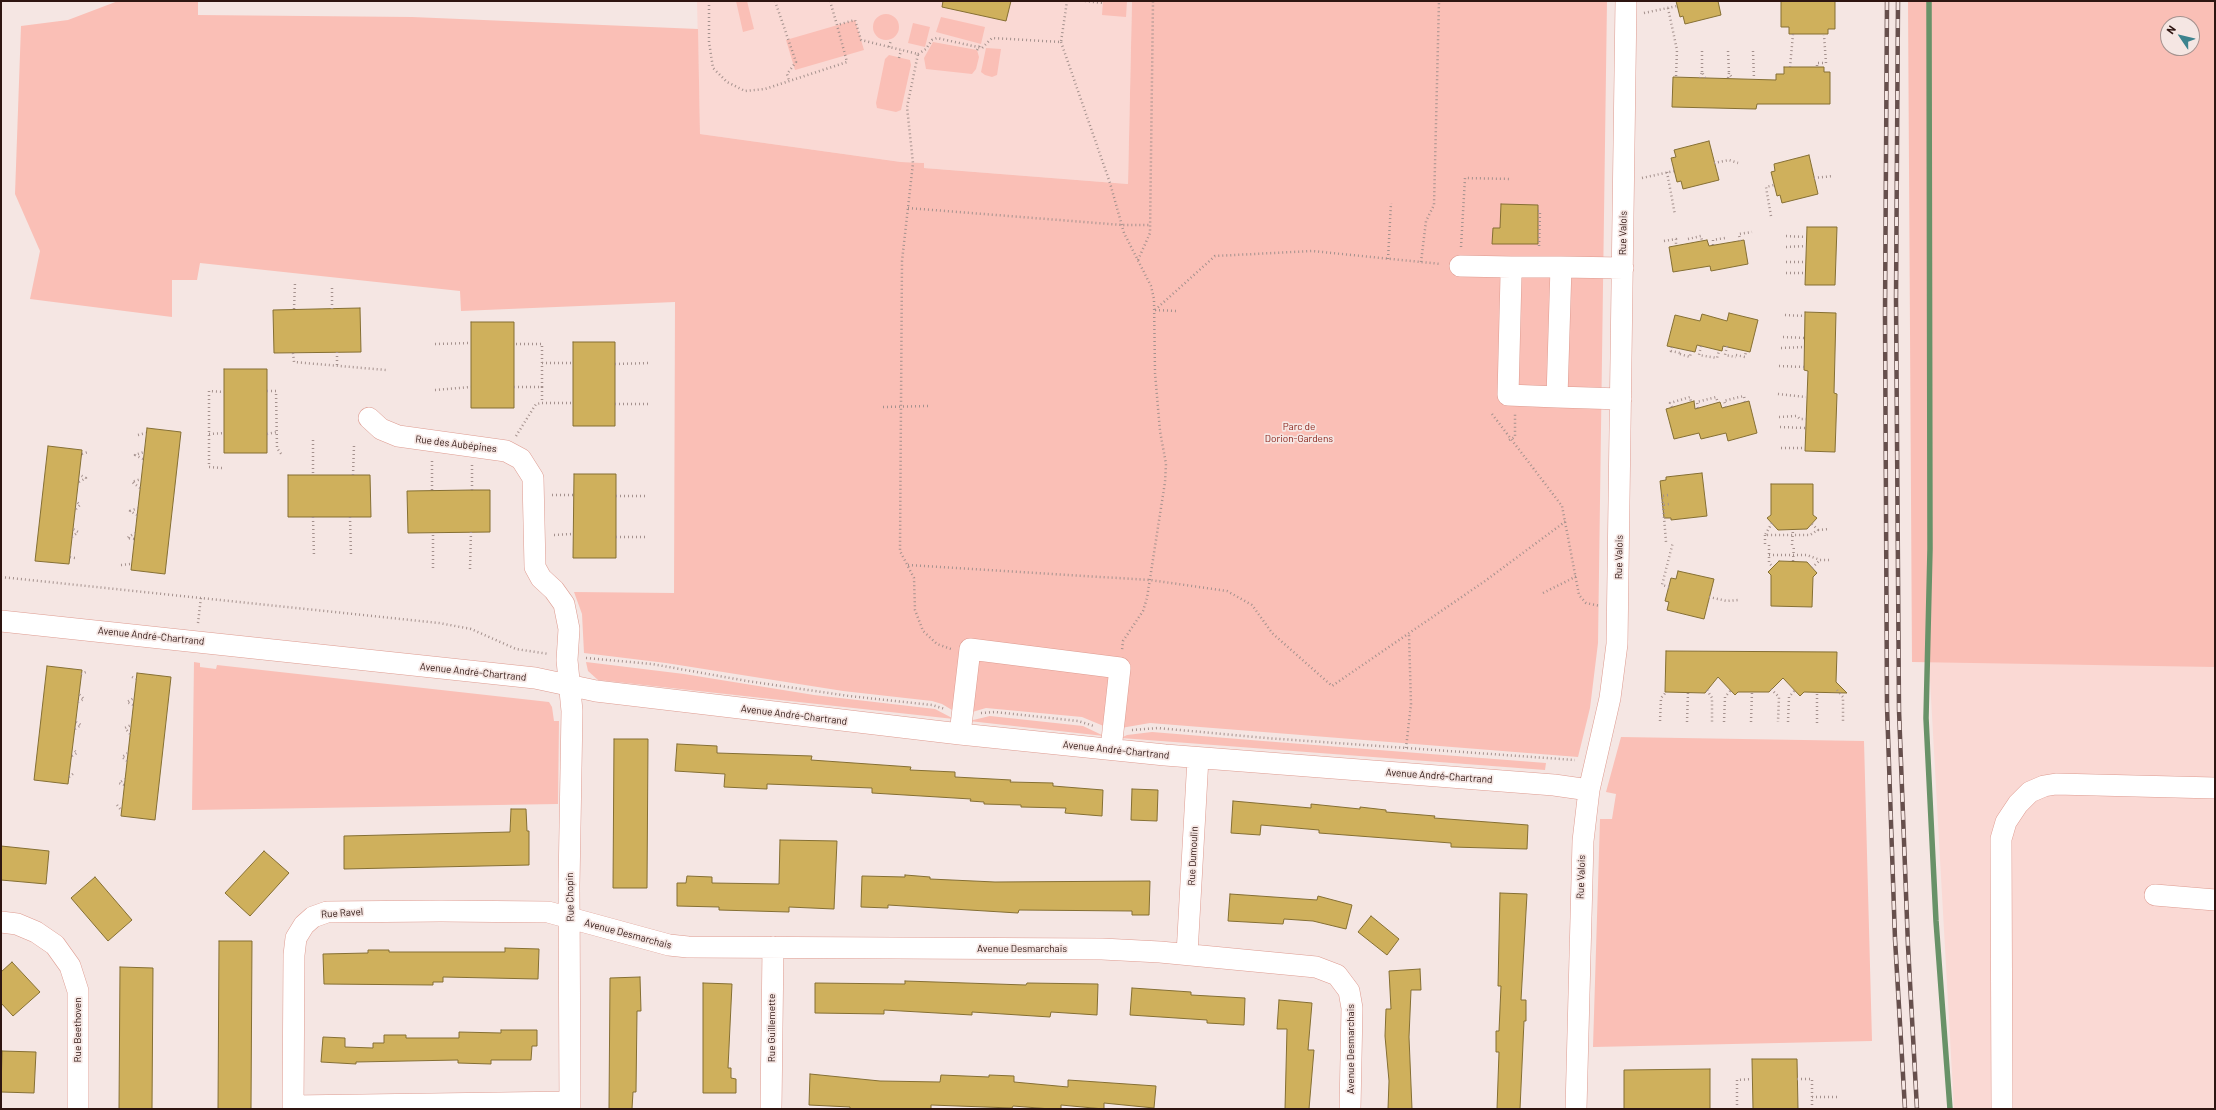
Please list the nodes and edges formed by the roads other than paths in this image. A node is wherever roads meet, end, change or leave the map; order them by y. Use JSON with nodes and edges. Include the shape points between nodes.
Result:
{"nodes":[{"id":1,"x":1633,"y":8,"type":"edge"},
{"id":2,"x":1460,"y":266,"type":"road end"},
{"id":3,"x":1511,"y":267,"type":"junction"},
{"id":4,"x":1561,"y":267,"type":"junction"},
{"id":5,"x":1623,"y":268,"type":"junction"},
{"id":6,"x":1557,"y":397,"type":"junction"},
{"id":7,"x":1621,"y":400,"type":"junction"},
{"id":8,"x":369,"y":418,"type":"dead end"},
{"id":9,"x":1,"y":621,"type":"edge"},
{"id":10,"x":569,"y":685,"type":"junction"},
{"id":11,"x":960,"y":734,"type":"junction"},
{"id":12,"x":1111,"y":749,"type":"junction"},
{"id":13,"x":1198,"y":758,"type":"junction"},
{"id":14,"x":2215,"y":788,"type":"edge"},
{"id":15,"x":1589,"y":790,"type":"junction"},
{"id":16,"x":2155,"y":896,"type":"dead end"},
{"id":17,"x":2215,"y":900,"type":"edge"},
{"id":18,"x":570,"y":918,"type":"junction"},
{"id":19,"x":1,"y":922,"type":"edge"},
{"id":20,"x":772,"y":948,"type":"junction"},
{"id":21,"x":1187,"y":954,"type":"junction"},
{"id":22,"x":570,"y":1105,"type":"edge"},
{"id":23,"x":293,"y":1108,"type":"edge"},
{"id":24,"x":78,"y":1109,"type":"edge"},
{"id":25,"x":771,"y":1109,"type":"edge"},
{"id":26,"x":1350,"y":1109,"type":"edge"},
{"id":27,"x":1576,"y":1109,"type":"edge"},
{"id":28,"x":2002,"y":1109,"type":"edge"}],
"edges":[{"from":1,"to":5,"type":"street","name":"Rue Valois"},
{"from":2,"to":3,"type":"street"},
{"from":3,"to":4,"type":"street"},
{"from":3,"to":6,"type":"street","via":[[1508,395]]},
{"from":4,"to":5,"type":"street"},
{"from":4,"to":6,"type":"street"},
{"from":5,"to":7,"type":"street","name":"Rue Valois"},
{"from":6,"to":7,"type":"street"},
{"from":7,"to":15,"type":"street","name":"Rue Valois","via":[[1616,660],[1606,718]]},
{"from":8,"to":10,"type":"street","name":"Rue des Aubépines","via":[[382,429],[398,436],[498,449],[513,454],[525,464],[534,484],[535,567],[541,578],[560,597],[568,616]]},
{"from":9,"to":10,"type":"street","name":"Avenue André-Chartrand","via":[[527,677]]},
{"from":10,"to":11,"type":"street","name":"Avenue André-Chartrand","via":[[596,691]]},
{"from":10,"to":18,"type":"street","name":"Rue Chopin","via":[[572,711]]},
{"from":11,"to":12,"type":"street","name":"Avenue André-Chartrand"},
{"from":11,"to":12,"type":"street","via":[[970,649],[1120,668]]},
{"from":12,"to":13,"type":"street","name":"Avenue André-Chartrand"},
{"from":13,"to":15,"type":"street","name":"Avenue André-Chartrand","via":[[1554,785]]},
{"from":13,"to":21,"type":"street","name":"Rue Dumoulin"},
{"from":14,"to":28,"type":"street","via":[[2056,784],[2030,792],[2006,822],[2001,839]]},
{"from":15,"to":27,"type":"street","name":"Rue Valois","via":[[1582,863]]},
{"from":16,"to":17,"type":"street"},
{"from":18,"to":20,"type":"street","name":"Avenue Desmarchais","via":[[678,946]]},
{"from":18,"to":22,"type":"street","name":"Rue Chopin"},
{"from":18,"to":23,"type":"street","name":"Rue Ravel","via":[[548,912],[441,911],[334,912],[313,917],[299,932],[294,955]]},
{"from":19,"to":24,"type":"street","name":"Rue Beethoven","via":[[17,924],[36,932],[55,945],[70,966],[78,991]]},
{"from":20,"to":21,"type":"street","name":"Avenue Desmarchais","via":[[1090,949]]},
{"from":20,"to":25,"type":"street","name":"Rue Guillemette"},
{"from":21,"to":26,"type":"street","name":"Avenue Desmarchais","via":[[1310,966],[1331,971],[1342,980],[1350,991],[1351,999]]},
{"from":22,"to":23,"type":"street"}]}
